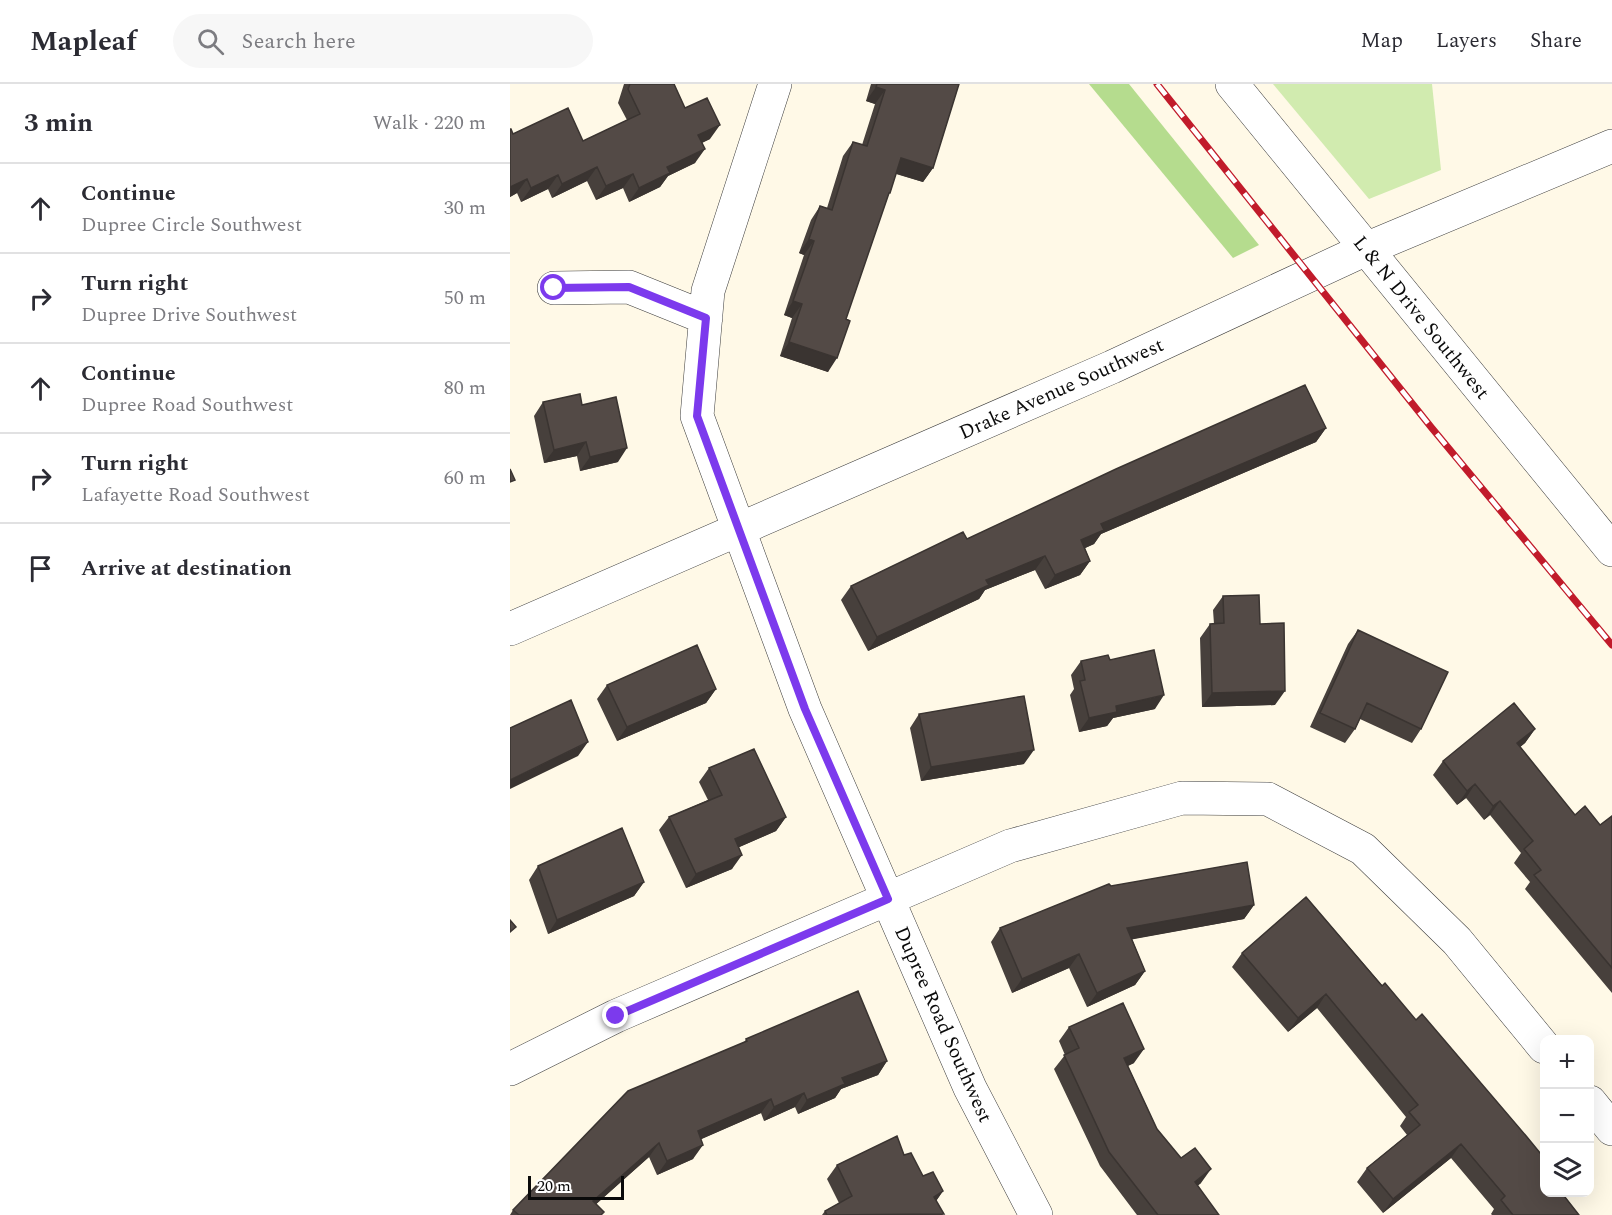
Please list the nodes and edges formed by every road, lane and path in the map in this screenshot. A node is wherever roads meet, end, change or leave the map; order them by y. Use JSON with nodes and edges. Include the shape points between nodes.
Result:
{"nodes":[{"id":1,"x":775,"y":84,"type":"edge"},
{"id":2,"x":1232,"y":84,"type":"edge"},
{"id":3,"x":1612,"y":146,"type":"edge"},
{"id":4,"x":1366,"y":249,"type":"junction"},
{"id":5,"x":554,"y":288,"type":"dead end"},
{"id":6,"x":706,"y":318,"type":"junction"},
{"id":7,"x":739,"y":529,"type":"junction"},
{"id":8,"x":1612,"y":550,"type":"edge"},
{"id":9,"x":510,"y":629,"type":"edge"},
{"id":10,"x":888,"y":899,"type":"junction"},
{"id":11,"x":1540,"y":1041,"type":"edge"},
{"id":12,"x":510,"y":1069,"type":"edge"},
{"id":13,"x":1594,"y":1107,"type":"edge"},
{"id":14,"x":1612,"y":1129,"type":"edge"},
{"id":15,"x":1036,"y":1215,"type":"edge"}],
"edges":[{"from":1,"to":6,"type":"street","name":"Dupree Road Southwest","via":[[708,291]]},
{"from":2,"to":4,"type":"street","name":"L & N Drive Southwest"},
{"from":3,"to":4,"type":"street","name":"Drake Avenue Southwest"},
{"from":4,"to":7,"type":"street","name":"Drake Avenue Southwest","via":[[1112,366]]},
{"from":4,"to":8,"type":"street","name":"L & N Drive Southwest"},
{"from":5,"to":6,"type":"street","via":[[629,287]]},
{"from":6,"to":7,"type":"street","name":"Dupree Road Southwest","via":[[697,416]]},
{"from":7,"to":9,"type":"street","name":"Drake Avenue Southwest"},
{"from":7,"to":10,"type":"street","name":"Dupree Road Southwest","via":[[805,709]]},
{"from":10,"to":11,"type":"street","via":[[1010,846],[1182,798],[1268,799],[1363,849],[1457,941]]},
{"from":10,"to":12,"type":"street","via":[[616,1016]]},
{"from":10,"to":15,"type":"street","name":"Dupree Road Southwest","via":[[970,1088]]},
{"from":13,"to":14,"type":"street"}]}
